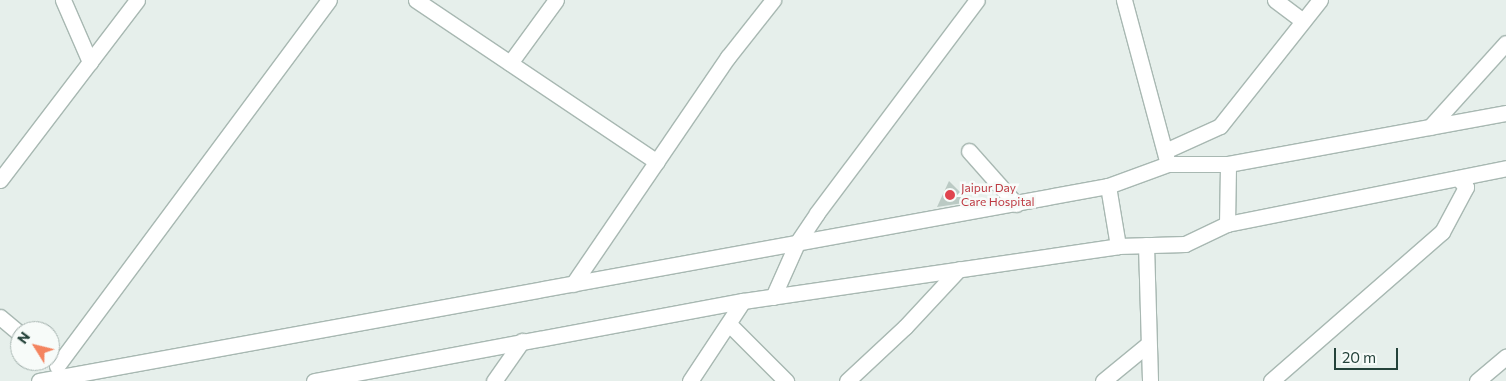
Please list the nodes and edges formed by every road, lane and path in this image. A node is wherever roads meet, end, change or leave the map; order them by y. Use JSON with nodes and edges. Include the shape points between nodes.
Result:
{"nodes":[{"id":1,"x":63,"y":0,"type":"edge"},
{"id":2,"x":137,"y":0,"type":"edge"},
{"id":3,"x":329,"y":0,"type":"edge"},
{"id":4,"x":416,"y":0,"type":"edge"},
{"id":5,"x":556,"y":0,"type":"edge"},
{"id":6,"x":773,"y":0,"type":"edge"},
{"id":7,"x":977,"y":0,"type":"edge"},
{"id":8,"x":1124,"y":0,"type":"edge"},
{"id":9,"x":1275,"y":0,"type":"edge"},
{"id":10,"x":1320,"y":0,"type":"edge"},
{"id":11,"x":1303,"y":21,"type":"junction"},
{"id":12,"x":1506,"y":42,"type":"edge"},
{"id":13,"x":90,"y":62,"type":"junction"},
{"id":14,"x":510,"y":63,"type":"junction"},
{"id":15,"x":1506,"y":113,"type":"edge"},
{"id":16,"x":1430,"y":127,"type":"junction"},
{"id":17,"x":970,"y":151,"type":"dead end"},
{"id":18,"x":1166,"y":158,"type":"junction"},
{"id":19,"x":657,"y":162,"type":"junction"},
{"id":20,"x":1228,"y":164,"type":"junction"},
{"id":21,"x":1506,"y":168,"type":"edge"},
{"id":22,"x":1458,"y":178,"type":"junction"},
{"id":23,"x":0,"y":180,"type":"edge"},
{"id":24,"x":1108,"y":186,"type":"junction"},
{"id":25,"x":1016,"y":204,"type":"junction"},
{"id":26,"x":1227,"y":224,"type":"junction"},
{"id":27,"x":797,"y":243,"type":"junction"},
{"id":28,"x":1146,"y":245,"type":"junction"},
{"id":29,"x":1118,"y":246,"type":"junction"},
{"id":30,"x":959,"y":269,"type":"junction"},
{"id":31,"x":573,"y":284,"type":"junction"},
{"id":32,"x":773,"y":297,"type":"junction"},
{"id":33,"x":744,"y":301,"type":"junction"},
{"id":34,"x":0,"y":317,"type":"edge"},
{"id":35,"x":730,"y":324,"type":"junction"},
{"id":36,"x":10,"y":326,"type":"edge"},
{"id":37,"x":522,"y":341,"type":"junction"},
{"id":38,"x":1148,"y":344,"type":"junction"},
{"id":39,"x":60,"y":354,"type":"edge"},
{"id":40,"x":1506,"y":356,"type":"edge"},
{"id":41,"x":60,"y":367,"type":"edge"},
{"id":42,"x":75,"y":378,"type":"edge"},
{"id":43,"x":39,"y":381,"type":"edge"},
{"id":44,"x":314,"y":381,"type":"edge"},
{"id":45,"x":494,"y":381,"type":"edge"},
{"id":46,"x":690,"y":381,"type":"edge"},
{"id":47,"x":786,"y":381,"type":"edge"},
{"id":48,"x":847,"y":381,"type":"edge"},
{"id":49,"x":1103,"y":381,"type":"edge"},
{"id":50,"x":1150,"y":381,"type":"edge"},
{"id":51,"x":1271,"y":381,"type":"edge"},
{"id":52,"x":1477,"y":381,"type":"edge"}],
"edges":[{"from":1,"to":13,"type":"street"},
{"from":2,"to":13,"type":"street"},
{"from":3,"to":39,"type":"street"},
{"from":4,"to":14,"type":"street"},
{"from":5,"to":14,"type":"street"},
{"from":6,"to":19,"type":"street","via":[[728,57]]},
{"from":7,"to":27,"type":"street"},
{"from":8,"to":18,"type":"street"},
{"from":9,"to":11,"type":"street"},
{"from":10,"to":11,"type":"street"},
{"from":11,"to":18,"type":"street","via":[[1220,126]]},
{"from":12,"to":16,"type":"street"},
{"from":13,"to":23,"type":"street"},
{"from":14,"to":19,"type":"street"},
{"from":15,"to":16,"type":"street"},
{"from":16,"to":20,"type":"street"},
{"from":17,"to":25,"type":"street"},
{"from":18,"to":20,"type":"street"},
{"from":18,"to":24,"type":"street"},
{"from":19,"to":31,"type":"street"},
{"from":20,"to":26,"type":"street"},
{"from":21,"to":22,"type":"street"},
{"from":22,"to":26,"type":"street"},
{"from":22,"to":51,"type":"street","via":[[1466,188],[1442,232]]},
{"from":24,"to":25,"type":"street"},
{"from":24,"to":29,"type":"street"},
{"from":25,"to":27,"type":"street"},
{"from":26,"to":28,"type":"street","via":[[1185,244]]},
{"from":27,"to":31,"type":"street"},
{"from":27,"to":32,"type":"street"},
{"from":28,"to":29,"type":"street"},
{"from":28,"to":38,"type":"street"},
{"from":29,"to":30,"type":"street"},
{"from":30,"to":32,"type":"street"},
{"from":30,"to":48,"type":"street","via":[[905,327]]},
{"from":31,"to":42,"type":"street"},
{"from":32,"to":33,"type":"street"},
{"from":33,"to":35,"type":"street"},
{"from":33,"to":37,"type":"street"},
{"from":34,"to":36,"type":"street"},
{"from":35,"to":46,"type":"street"},
{"from":35,"to":47,"type":"street"},
{"from":37,"to":44,"type":"street"},
{"from":37,"to":45,"type":"street"},
{"from":38,"to":49,"type":"street"},
{"from":38,"to":50,"type":"street"},
{"from":40,"to":52,"type":"street"},
{"from":41,"to":42,"type":"street"},
{"from":42,"to":43,"type":"street"}]}
